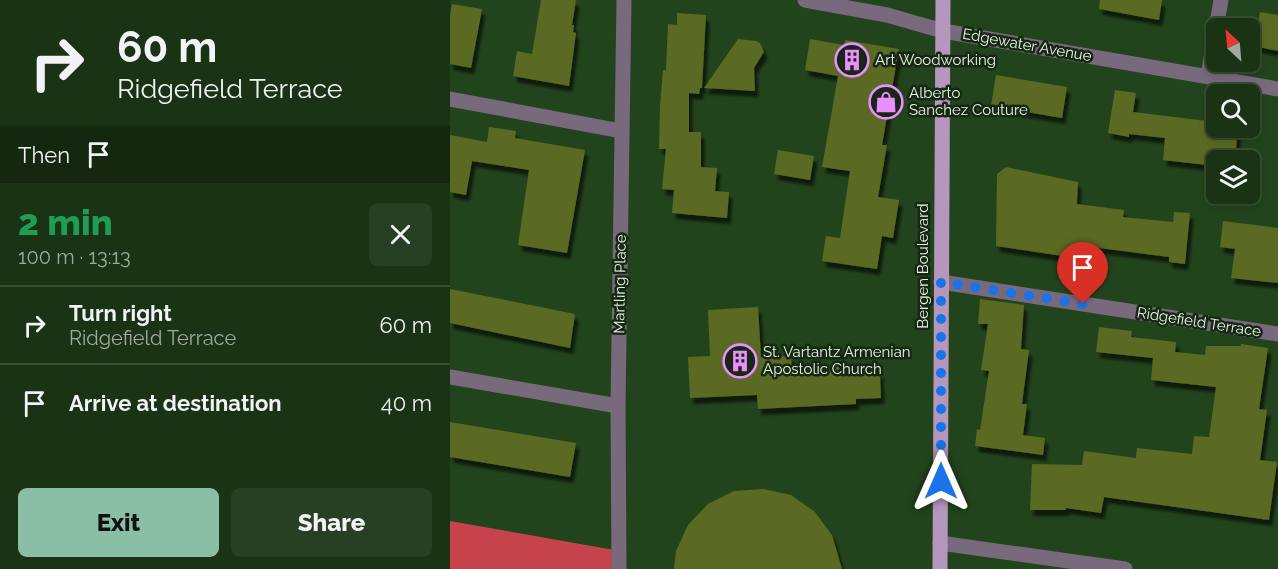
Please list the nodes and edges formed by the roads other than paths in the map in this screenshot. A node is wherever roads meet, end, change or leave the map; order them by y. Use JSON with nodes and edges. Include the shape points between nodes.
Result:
{"nodes":[{"id":1,"x":624,"y":0,"type":"edge"},
{"id":2,"x":805,"y":0,"type":"edge"},
{"id":3,"x":943,"y":0,"type":"edge"},
{"id":4,"x":1221,"y":0,"type":"edge"},
{"id":5,"x":943,"y":31,"type":"junction"},
{"id":6,"x":1208,"y":76,"type":"junction"},
{"id":7,"x":1278,"y":90,"type":"edge"},
{"id":8,"x":450,"y":99,"type":"edge"},
{"id":9,"x":621,"y":131,"type":"junction"},
{"id":10,"x":941,"y":282,"type":"junction"},
{"id":11,"x":1278,"y":334,"type":"edge"},
{"id":12,"x":450,"y":377,"type":"edge"},
{"id":13,"x":618,"y":406,"type":"junction"},
{"id":14,"x":940,"y":543,"type":"junction"},
{"id":15,"x":619,"y":569,"type":"edge"},
{"id":16,"x":940,"y":569,"type":"edge"},
{"id":17,"x":1125,"y":569,"type":"edge"}],
"edges":[{"from":1,"to":9,"type":"street","name":"Martling Place"},
{"from":2,"to":5,"type":"street","name":"Edgewater Avenue","via":[[887,15]]},
{"from":3,"to":5,"type":"main road","name":"Bergen Boulevard"},
{"from":4,"to":6,"type":"street"},
{"from":5,"to":6,"type":"street","name":"Edgewater Avenue"},
{"from":5,"to":10,"type":"main road","name":"Bergen Boulevard"},
{"from":6,"to":7,"type":"street","name":"Edgewater Avenue"},
{"from":8,"to":9,"type":"street"},
{"from":9,"to":13,"type":"street","name":"Martling Place"},
{"from":10,"to":11,"type":"street","name":"Ridgefield Terrace"},
{"from":10,"to":14,"type":"main road","name":"Bergen Boulevard"},
{"from":12,"to":13,"type":"street"},
{"from":13,"to":15,"type":"street","name":"Martling Place"},
{"from":14,"to":16,"type":"main road","name":"Bergen Boulevard"},
{"from":14,"to":17,"type":"street"}]}
